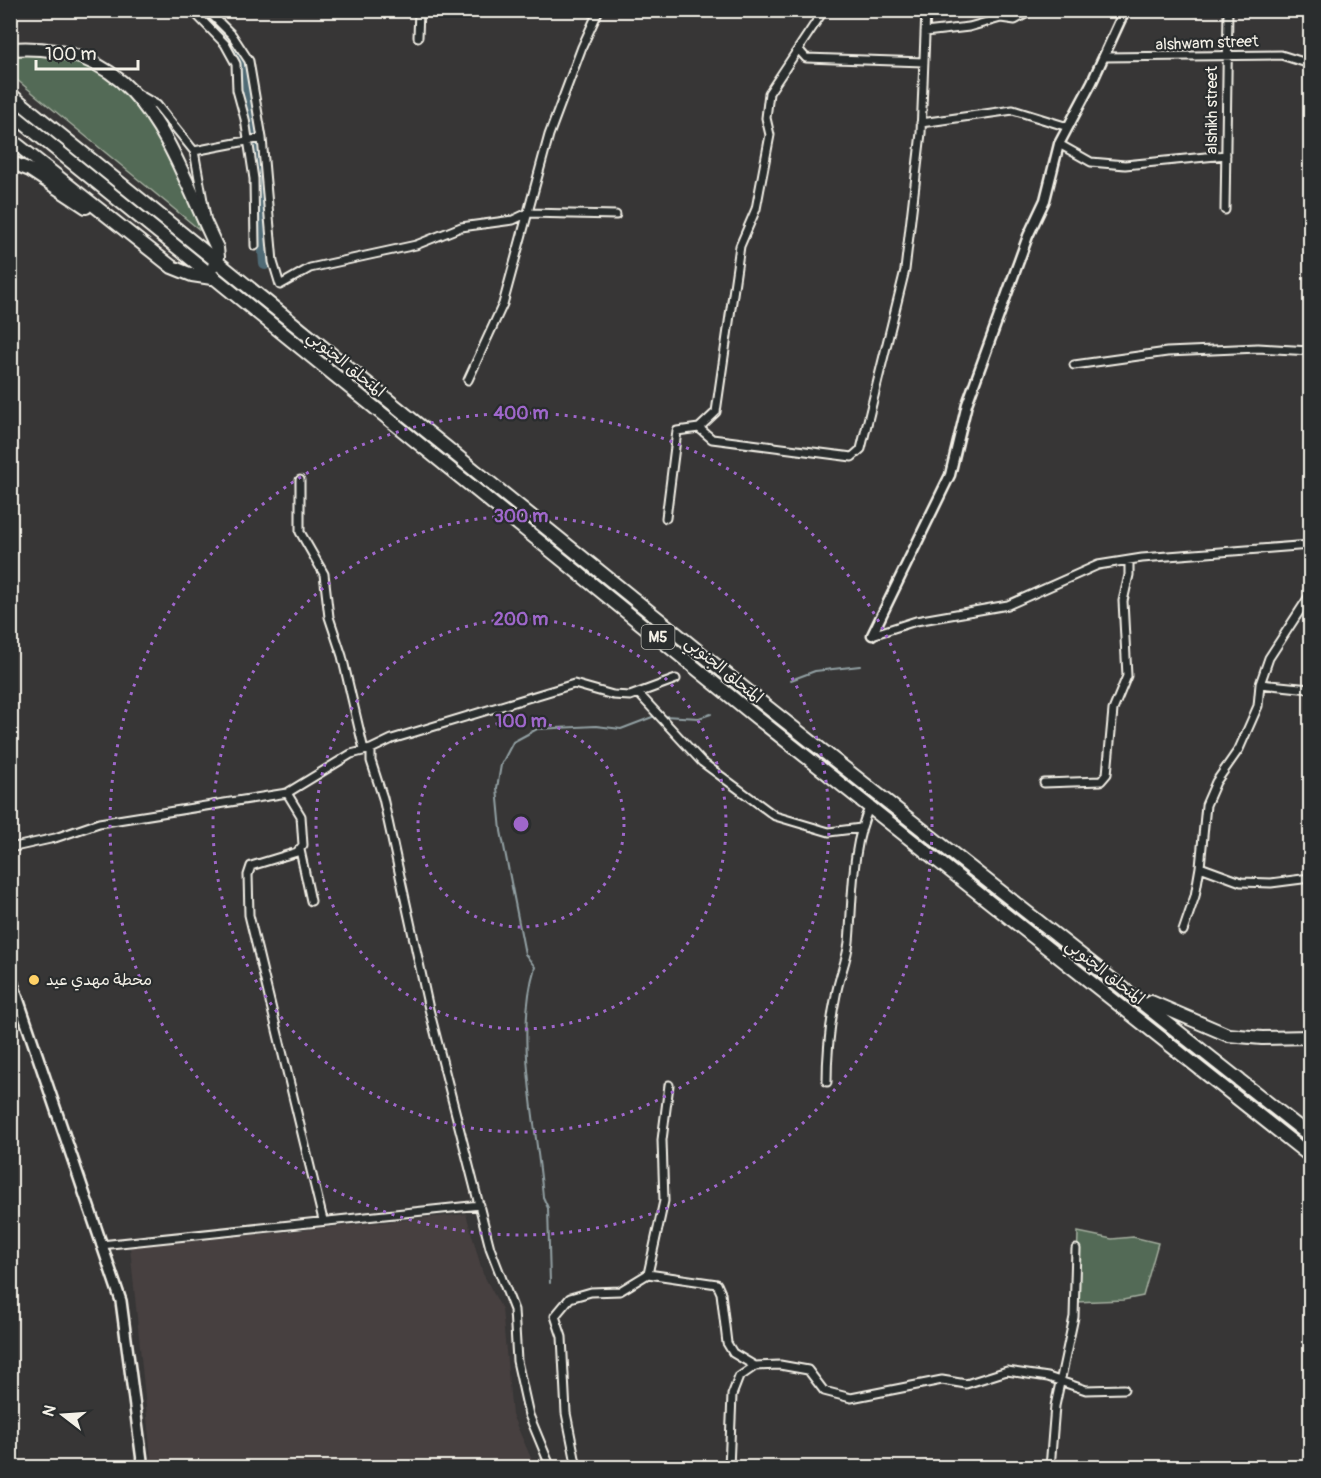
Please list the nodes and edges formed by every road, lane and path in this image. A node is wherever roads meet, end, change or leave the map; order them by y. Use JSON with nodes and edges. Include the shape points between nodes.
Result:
{"nodes":[{"id":1,"x":192,"y":10,"type":"edge"},
{"id":2,"x":207,"y":10,"type":"edge"},
{"id":3,"x":419,"y":10,"type":"edge"},
{"id":4,"x":599,"y":10,"type":"edge"},
{"id":5,"x":820,"y":10,"type":"edge"},
{"id":6,"x":926,"y":10,"type":"edge"},
{"id":7,"x":1033,"y":10,"type":"edge"},
{"id":8,"x":1125,"y":10,"type":"edge"},
{"id":9,"x":1228,"y":10,"type":"edge"},
{"id":10,"x":925,"y":32,"type":"junction"},
{"id":11,"x":418,"y":36,"type":"dead end"},
{"id":12,"x":798,"y":48,"type":"junction"},
{"id":13,"x":10,"y":49,"type":"edge"},
{"id":14,"x":1226,"y":55,"type":"junction"},
{"id":15,"x":1104,"y":57,"type":"junction"},
{"id":16,"x":924,"y":62,"type":"junction"},
{"id":17,"x":1311,"y":64,"type":"edge"},
{"id":18,"x":132,"y":91,"type":"junction"},
{"id":19,"x":10,"y":94,"type":"edge"},
{"id":20,"x":10,"y":112,"type":"edge"},
{"id":21,"x":921,"y":123,"type":"junction"},
{"id":22,"x":1068,"y":127,"type":"junction"},
{"id":23,"x":262,"y":138,"type":"junction"},
{"id":24,"x":10,"y":139,"type":"edge"},
{"id":25,"x":246,"y":141,"type":"junction"},
{"id":26,"x":1059,"y":144,"type":"junction"},
{"id":27,"x":194,"y":151,"type":"junction"},
{"id":28,"x":1226,"y":155,"type":"junction"},
{"id":29,"x":10,"y":162,"type":"edge"},
{"id":30,"x":1225,"y":210,"type":"dead end"},
{"id":31,"x":528,"y":213,"type":"junction"},
{"id":32,"x":616,"y":215,"type":"dead end"},
{"id":33,"x":114,"y":221,"type":"junction"},
{"id":34,"x":206,"y":225,"type":"junction"},
{"id":35,"x":255,"y":246,"type":"dead end"},
{"id":36,"x":217,"y":261,"type":"junction"},
{"id":37,"x":211,"y":276,"type":"junction"},
{"id":38,"x":1311,"y":351,"type":"edge"},
{"id":39,"x":1074,"y":365,"type":"dead end"},
{"id":40,"x":468,"y":380,"type":"dead end"},
{"id":41,"x":699,"y":428,"type":"junction"},
{"id":42,"x":300,"y":480,"type":"dead end"},
{"id":43,"x":666,"y":518,"type":"dead end"},
{"id":44,"x":1311,"y":545,"type":"edge"},
{"id":45,"x":1129,"y":560,"type":"junction"},
{"id":46,"x":1311,"y":595,"type":"edge"},
{"id":47,"x":872,"y":635,"type":"joint"},
{"id":48,"x":676,"y":679,"type":"dead end"},
{"id":49,"x":1260,"y":684,"type":"junction"},
{"id":50,"x":1311,"y":689,"type":"edge"},
{"id":51,"x":639,"y":694,"type":"junction"},
{"id":52,"x":368,"y":750,"type":"junction"},
{"id":53,"x":1044,"y":783,"type":"dead end"},
{"id":54,"x":287,"y":793,"type":"junction"},
{"id":55,"x":870,"y":806,"type":"junction"},
{"id":56,"x":861,"y":828,"type":"junction"},
{"id":57,"x":10,"y":848,"type":"edge"},
{"id":58,"x":300,"y":849,"type":"junction"},
{"id":59,"x":1200,"y":867,"type":"junction"},
{"id":60,"x":1311,"y":878,"type":"edge"},
{"id":61,"x":312,"y":901,"type":"dead end"},
{"id":62,"x":1183,"y":931,"type":"dead end"},
{"id":63,"x":10,"y":975,"type":"edge"},
{"id":64,"x":1135,"y":995,"type":"junction"},
{"id":65,"x":1311,"y":1037,"type":"edge"},
{"id":66,"x":827,"y":1082,"type":"dead end"},
{"id":67,"x":669,"y":1086,"type":"dead end"},
{"id":68,"x":1311,"y":1136,"type":"edge"},
{"id":69,"x":1311,"y":1156,"type":"edge"},
{"id":70,"x":480,"y":1205,"type":"junction"},
{"id":71,"x":323,"y":1220,"type":"junction"},
{"id":72,"x":101,"y":1245,"type":"junction"},
{"id":73,"x":1076,"y":1249,"type":"dead end"},
{"id":74,"x":648,"y":1274,"type":"junction"},
{"id":75,"x":755,"y":1366,"type":"junction"},
{"id":76,"x":1059,"y":1381,"type":"junction"},
{"id":77,"x":1124,"y":1389,"type":"dead end"},
{"id":78,"x":143,"y":1467,"type":"edge"},
{"id":79,"x":551,"y":1467,"type":"edge"},
{"id":80,"x":577,"y":1467,"type":"edge"},
{"id":81,"x":729,"y":1467,"type":"edge"},
{"id":82,"x":1050,"y":1467,"type":"edge"}],
"edges":[{"from":1,"to":25,"type":"street","via":[[233,55]]},
{"from":2,"to":23,"type":"street","via":[[232,35],[249,61]]},
{"from":3,"to":11,"type":"street"},
{"from":4,"to":31,"type":"street","via":[[549,135]]},
{"from":5,"to":12,"type":"street","via":[[820,16]]},
{"from":6,"to":10,"type":"street"},
{"from":7,"to":10,"type":"street","via":[[1015,20],[1001,18],[969,27]]},
{"from":8,"to":15,"type":"street"},
{"from":9,"to":14,"type":"street","name":"alshikh street"},
{"from":10,"to":16,"type":"street"},
{"from":12,"to":16,"type":"street","via":[[806,58]]},
{"from":12,"to":41,"type":"street","via":[[769,93],[766,118],[770,135],[756,209],[740,246],[716,411]]},
{"from":13,"to":18,"type":"highway","via":[[76,56],[103,69]]},
{"from":14,"to":15,"type":"street","name":"alshwam street"},
{"from":14,"to":17,"type":"street","name":"alshwam street","via":[[1281,55]]},
{"from":14,"to":28,"type":"street","name":"alshikh street"},
{"from":15,"to":22,"type":"street"},
{"from":16,"to":21,"type":"street"},
{"from":18,"to":27,"type":"street","via":[[157,105]]},
{"from":18,"to":34,"type":"highway","via":[[166,137]]},
{"from":19,"to":36,"type":"highway","name":"المتحلق الجنوبي","number":"M5"},
{"from":20,"to":37,"type":"highway","name":"المتحلق الجنوبي","number":"M5"},
{"from":21,"to":22,"type":"street","via":[[1013,110]]},
{"from":21,"to":41,"type":"street","via":[[905,270],[861,449],[852,457],[712,439]]},
{"from":22,"to":26,"type":"street"},
{"from":23,"to":25,"type":"street"},
{"from":23,"to":31,"type":"street","via":[[273,262],[280,285],[310,268],[416,245],[461,227],[513,220]]},
{"from":24,"to":33,"type":"highway"},
{"from":25,"to":27,"type":"street"},
{"from":25,"to":35,"type":"street","via":[[254,178]]},
{"from":26,"to":28,"type":"street","via":[[1092,162],[1125,165]]},
{"from":26,"to":47,"type":"street","via":[[1045,200],[1028,236],[967,404],[950,475]]},
{"from":27,"to":34,"type":"street"},
{"from":28,"to":30,"type":"street","name":"alshikh street"},
{"from":29,"to":33,"type":"highway"},
{"from":31,"to":32,"type":"street"},
{"from":31,"to":40,"type":"street","via":[[503,304]]},
{"from":33,"to":37,"type":"highway","via":[[172,267],[192,275]]},
{"from":34,"to":36,"type":"highway","via":[[217,248]]},
{"from":36,"to":37,"type":"highway"},
{"from":36,"to":64,"type":"highway","name":"المتحلق الجنوبي","number":"M5","via":[[783,720]]},
{"from":37,"to":55,"type":"highway","name":"المتحلق الجنوبي","number":"M5"},
{"from":38,"to":39,"type":"street","via":[[1258,348],[1167,352]]},
{"from":41,"to":43,"type":"street","via":[[677,431]]},
{"from":42,"to":52,"type":"street","via":[[300,532],[324,574],[329,617]]},
{"from":44,"to":45,"type":"street"},
{"from":45,"to":47,"type":"street","via":[[1098,565],[1008,605],[916,621]]},
{"from":45,"to":53,"type":"street","via":[[1130,575],[1123,601],[1126,676],[1113,710],[1107,774],[1101,781]]},
{"from":46,"to":49,"type":"street","via":[[1269,658]]},
{"from":48,"to":51,"type":"street"},
{"from":49,"to":50,"type":"street"},
{"from":49,"to":59,"type":"street","via":[[1258,706],[1239,749],[1216,782],[1206,805]]},
{"from":51,"to":52,"type":"street","via":[[613,695],[574,684],[461,716]]},
{"from":51,"to":56,"type":"street","via":[[702,762],[776,816],[829,832]]},
{"from":52,"to":54,"type":"street","via":[[351,754]]},
{"from":52,"to":70,"type":"street","via":[[383,798],[429,1009]]},
{"from":54,"to":57,"type":"street","via":[[99,824]]},
{"from":54,"to":58,"type":"street","via":[[301,816],[305,840]]},
{"from":55,"to":56,"type":"street"},
{"from":55,"to":69,"type":"highway","name":"المتحلق الجنوبي","number":"M5"},
{"from":56,"to":66,"type":"street","via":[[849,944],[827,1046]]},
{"from":58,"to":61,"type":"street"},
{"from":58,"to":71,"type":"street","via":[[251,866],[248,907]]},
{"from":59,"to":60,"type":"street","via":[[1241,882]]},
{"from":59,"to":62,"type":"street"},
{"from":63,"to":72,"type":"main road"},
{"from":64,"to":65,"type":"highway","via":[[1228,1035]]},
{"from":64,"to":68,"type":"highway","name":"المتحلق الجنوبي","number":"M5"},
{"from":67,"to":74,"type":"street","via":[[662,1140],[664,1201]]},
{"from":70,"to":71,"type":"street"},
{"from":70,"to":79,"type":"street","via":[[490,1248],[514,1310],[517,1361],[529,1415]]},
{"from":71,"to":72,"type":"street"},
{"from":72,"to":78,"type":"main road","via":[[121,1300]]},
{"from":73,"to":76,"type":"street","via":[[1074,1317]]},
{"from":74,"to":75,"type":"street","via":[[717,1284],[722,1293],[727,1344],[733,1353]]},
{"from":74,"to":80,"type":"street","via":[[620,1291],[591,1292],[570,1298],[555,1316],[562,1337],[566,1413]]},
{"from":75,"to":76,"type":"street","via":[[808,1370],[824,1391],[851,1398],[942,1380],[966,1384],[1007,1371]]},
{"from":75,"to":81,"type":"street","via":[[734,1384]]},
{"from":76,"to":77,"type":"street","via":[[1086,1390]]},
{"from":76,"to":82,"type":"street"}]}
